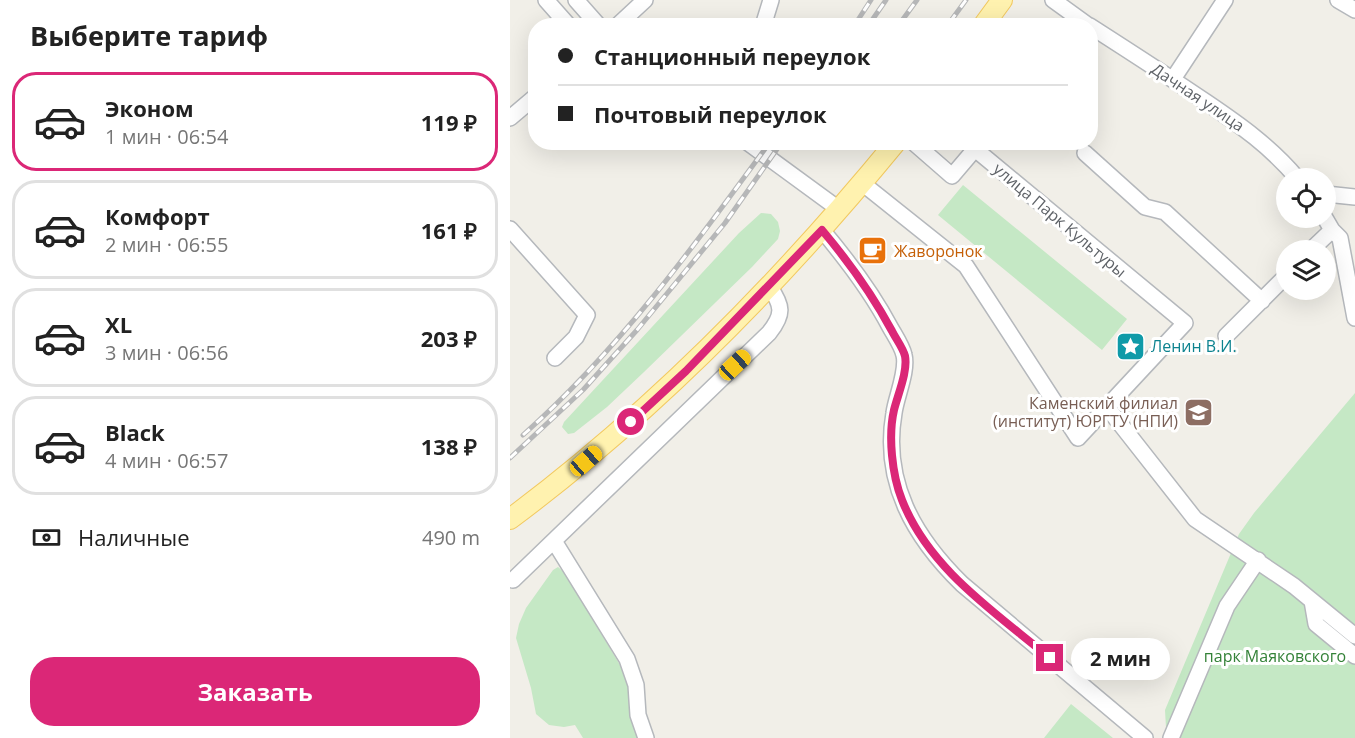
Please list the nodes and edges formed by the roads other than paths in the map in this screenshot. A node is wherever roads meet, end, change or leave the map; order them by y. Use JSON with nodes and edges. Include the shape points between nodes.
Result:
{"nodes":[{"id":1,"x":546,"y":0,"type":"edge"},
{"id":2,"x":576,"y":0,"type":"edge"},
{"id":3,"x":645,"y":0,"type":"edge"},
{"id":4,"x":771,"y":0,"type":"edge"},
{"id":5,"x":1002,"y":0,"type":"edge"},
{"id":6,"x":1053,"y":0,"type":"edge"},
{"id":7,"x":1225,"y":0,"type":"edge"},
{"id":8,"x":1338,"y":0,"type":"edge"},
{"id":9,"x":1355,"y":10,"type":"edge"},
{"id":10,"x":562,"y":18,"type":"edge"},
{"id":11,"x":592,"y":18,"type":"edge"},
{"id":12,"x":626,"y":18,"type":"edge"},
{"id":13,"x":765,"y":18,"type":"edge"},
{"id":14,"x":989,"y":18,"type":"edge"},
{"id":15,"x":1079,"y":18,"type":"edge"},
{"id":16,"x":1098,"y":31,"type":"edge"},
{"id":17,"x":1173,"y":79,"type":"junction"},
{"id":18,"x":528,"y":103,"type":"edge"},
{"id":19,"x":510,"y":118,"type":"edge"},
{"id":20,"x":758,"y":150,"type":"edge"},
{"id":21,"x":889,"y":150,"type":"edge"},
{"id":22,"x":922,"y":150,"type":"edge"},
{"id":23,"x":974,"y":150,"type":"edge"},
{"id":24,"x":976,"y":150,"type":"edge"},
{"id":25,"x":1085,"y":153,"type":"dead end"},
{"id":26,"x":1289,"y":168,"type":"edge"},
{"id":27,"x":862,"y":183,"type":"junction"},
{"id":28,"x":1336,"y":195,"type":"edge"},
{"id":29,"x":1355,"y":197,"type":"edge"},
{"id":30,"x":840,"y":210,"type":"junction"},
{"id":31,"x":1331,"y":228,"type":"edge"},
{"id":32,"x":510,"y":229,"type":"edge"},
{"id":33,"x":822,"y":230,"type":"junction"},
{"id":34,"x":770,"y":286,"type":"junction"},
{"id":35,"x":1276,"y":286,"type":"edge"},
{"id":36,"x":1262,"y":300,"type":"junction"},
{"id":37,"x":1355,"y":318,"type":"edge"},
{"id":38,"x":1226,"y":336,"type":"dead end"},
{"id":39,"x":555,"y":358,"type":"dead end"},
{"id":40,"x":1107,"y":407,"type":"junction"},
{"id":41,"x":510,"y":519,"type":"edge"},
{"id":42,"x":554,"y":541,"type":"junction"},
{"id":43,"x":1258,"y":560,"type":"junction"},
{"id":44,"x":513,"y":580,"type":"dead end"},
{"id":45,"x":1312,"y":601,"type":"junction"},
{"id":46,"x":1355,"y":636,"type":"edge"},
{"id":47,"x":1355,"y":656,"type":"edge"},
{"id":48,"x":645,"y":738,"type":"edge"},
{"id":49,"x":1145,"y":738,"type":"edge"},
{"id":50,"x":1172,"y":738,"type":"edge"}],
"edges":[{"from":1,"to":10,"type":"street"},
{"from":2,"to":11,"type":"street"},
{"from":3,"to":12,"type":"street"},
{"from":4,"to":13,"type":"street"},
{"from":5,"to":14,"type":"main road"},
{"from":6,"to":15,"type":"street","name":"Дачная улица"},
{"from":7,"to":17,"type":"street"},
{"from":8,"to":9,"type":"street"},
{"from":16,"to":17,"type":"street","name":"Дачная улица"},
{"from":17,"to":26,"type":"street","name":"Дачная улица","via":[[1251,133]]},
{"from":18,"to":19,"type":"street"},
{"from":20,"to":30,"type":"street"},
{"from":21,"to":27,"type":"main road"},
{"from":22,"to":23,"type":"street","name":"улица Парк Культуры","via":[[952,176]]},
{"from":24,"to":40,"type":"street","name":"улица Парк Культуры","via":[[1185,323]]},
{"from":25,"to":36,"type":"street","via":[[1145,207],[1165,212]]},
{"from":27,"to":30,"type":"main road"},
{"from":27,"to":40,"type":"street","via":[[966,266],[1077,438]]},
{"from":28,"to":29,"type":"street"},
{"from":30,"to":33,"type":"main road"},
{"from":31,"to":37,"type":"street","via":[[1340,238]]},
{"from":32,"to":39,"type":"street","via":[[587,315],[576,337]]},
{"from":33,"to":34,"type":"main road"},
{"from":33,"to":49,"type":"street","via":[[876,301],[905,356],[891,432],[893,461],[901,498],[925,544],[962,584]]},
{"from":34,"to":41,"type":"main road","via":[[631,422]]},
{"from":34,"to":42,"type":"street","via":[[781,312],[769,333]]},
{"from":35,"to":36,"type":"street"},
{"from":36,"to":38,"type":"street"},
{"from":40,"to":43,"type":"street","via":[[1195,519]]},
{"from":42,"to":44,"type":"street"},
{"from":42,"to":48,"type":"street","via":[[627,659]]},
{"from":43,"to":45,"type":"street"},
{"from":43,"to":50,"type":"street","via":[[1227,606]]},
{"from":45,"to":46,"type":"street"},
{"from":45,"to":47,"type":"street","via":[[1316,624]]}]}
